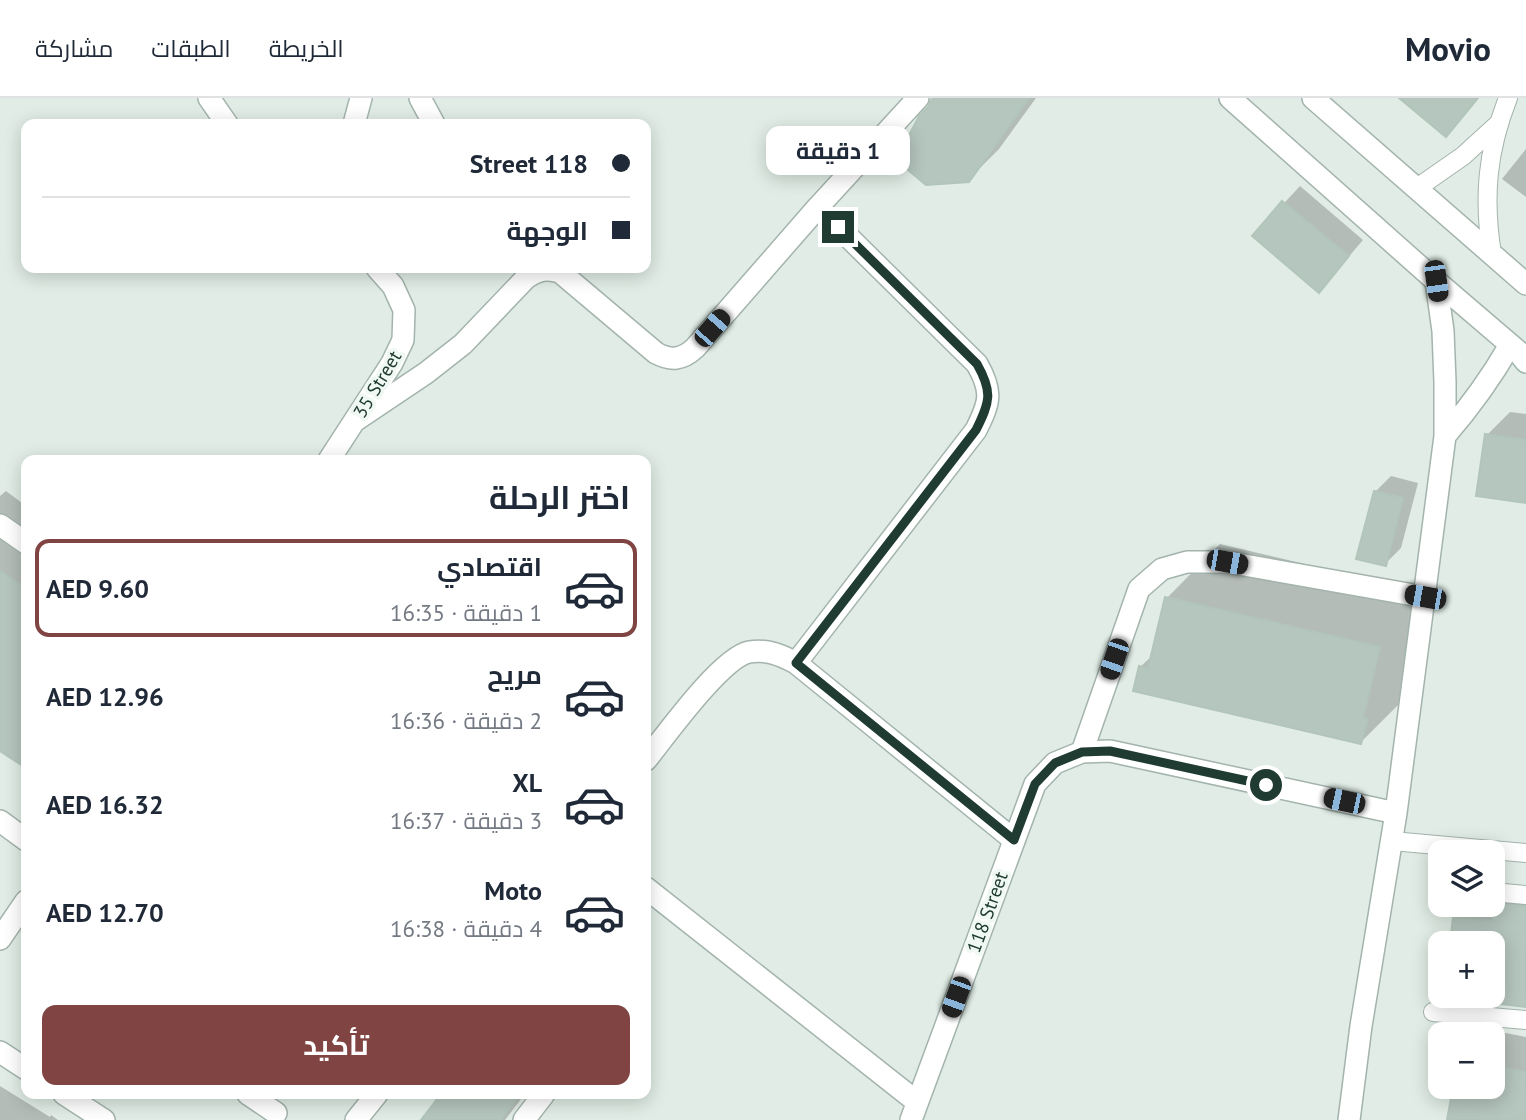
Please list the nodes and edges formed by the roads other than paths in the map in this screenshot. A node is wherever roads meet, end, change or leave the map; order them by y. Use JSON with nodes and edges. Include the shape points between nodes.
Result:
{"nodes":[{"id":1,"x":209,"y":98,"type":"edge"},
{"id":2,"x":361,"y":98,"type":"edge"},
{"id":3,"x":420,"y":98,"type":"edge"},
{"id":4,"x":918,"y":98,"type":"edge"},
{"id":5,"x":1230,"y":98,"type":"edge"},
{"id":6,"x":1313,"y":98,"type":"edge"},
{"id":7,"x":1508,"y":98,"type":"edge"},
{"id":8,"x":224,"y":119,"type":"edge"},
{"id":9,"x":355,"y":119,"type":"edge"},
{"id":10,"x":431,"y":119,"type":"edge"},
{"id":11,"x":1497,"y":125,"type":"junction"},
{"id":12,"x":1417,"y":188,"type":"junction"},
{"id":13,"x":818,"y":207,"type":"junction"},
{"id":14,"x":1492,"y":254,"type":"junction"},
{"id":15,"x":381,"y":273,"type":"edge"},
{"id":16,"x":533,"y":273,"type":"edge"},
{"id":17,"x":561,"y":273,"type":"edge"},
{"id":18,"x":1436,"y":281,"type":"junction"},
{"id":19,"x":1526,"y":284,"type":"edge"},
{"id":20,"x":1520,"y":354,"type":"edge"},
{"id":21,"x":356,"y":421,"type":"junction"},
{"id":22,"x":1445,"y":436,"type":"junction"},
{"id":23,"x":333,"y":455,"type":"edge"},
{"id":24,"x":0,"y":525,"type":"edge"},
{"id":25,"x":21,"y":540,"type":"edge"},
{"id":26,"x":1425,"y":597,"type":"junction"},
{"id":27,"x":796,"y":663,"type":"junction"},
{"id":28,"x":1082,"y":752,"type":"junction"},
{"id":29,"x":651,"y":754,"type":"edge"},
{"id":30,"x":1396,"y":813,"type":"junction"},
{"id":31,"x":0,"y":821,"type":"edge"},
{"id":32,"x":21,"y":836,"type":"edge"},
{"id":33,"x":1014,"y":840,"type":"junction"},
{"id":34,"x":1392,"y":841,"type":"junction"},
{"id":35,"x":1526,"y":853,"type":"edge"},
{"id":36,"x":651,"y":892,"type":"edge"},
{"id":37,"x":1505,"y":892,"type":"edge"},
{"id":38,"x":1526,"y":895,"type":"edge"},
{"id":39,"x":21,"y":912,"type":"edge"},
{"id":40,"x":12,"y":933,"type":"edge"},
{"id":41,"x":1433,"y":1012,"type":"dead end"},
{"id":42,"x":1526,"y":1020,"type":"edge"},
{"id":43,"x":0,"y":1052,"type":"edge"},
{"id":44,"x":21,"y":1066,"type":"edge"},
{"id":45,"x":72,"y":1099,"type":"edge"},
{"id":46,"x":258,"y":1099,"type":"edge"},
{"id":47,"x":373,"y":1099,"type":"edge"},
{"id":48,"x":540,"y":1099,"type":"edge"},
{"id":49,"x":277,"y":1109,"type":"edge"},
{"id":50,"x":914,"y":1111,"type":"edge"},
{"id":51,"x":103,"y":1120,"type":"edge"},
{"id":52,"x":356,"y":1120,"type":"edge"},
{"id":53,"x":524,"y":1120,"type":"edge"},
{"id":54,"x":1349,"y":1120,"type":"edge"}],
"edges":[{"from":1,"to":8,"type":"street"},
{"from":2,"to":9,"type":"street"},
{"from":3,"to":10,"type":"street"},
{"from":4,"to":13,"type":"street"},
{"from":5,"to":18,"type":"street"},
{"from":6,"to":12,"type":"street"},
{"from":7,"to":11,"type":"lane"},
{"from":11,"to":12,"type":"lane"},
{"from":11,"to":14,"type":"lane","via":[[1487,187]]},
{"from":12,"to":14,"type":"street"},
{"from":13,"to":17,"type":"street","via":[[695,348],[676,359],[656,354]]},
{"from":13,"to":27,"type":"street","via":[[977,364],[989,397],[976,430]]},
{"from":14,"to":19,"type":"street"},
{"from":15,"to":21,"type":"street","name":"35 Street","via":[[404,310],[403,340]]},
{"from":16,"to":21,"type":"street","via":[[463,344]]},
{"from":18,"to":20,"type":"street"},
{"from":18,"to":22,"type":"street","via":[[1446,382]]},
{"from":20,"to":22,"type":"street","via":[[1491,377]]},
{"from":21,"to":23,"type":"street","name":"35 Street"},
{"from":22,"to":26,"type":"street"},
{"from":24,"to":25,"type":"street"},
{"from":26,"to":28,"type":"street","via":[[1227,562],[1186,562],[1162,569],[1139,589]]},
{"from":26,"to":30,"type":"street"},
{"from":27,"to":29,"type":"street","via":[[773,652],[748,652],[730,661]]},
{"from":27,"to":33,"type":"street"},
{"from":28,"to":30,"type":"street","name":"118 Street","via":[[1110,751]]},
{"from":28,"to":33,"type":"street","name":"118 Street","via":[[1055,763],[1035,784]]},
{"from":30,"to":34,"type":"street"},
{"from":31,"to":32,"type":"street"},
{"from":33,"to":50,"type":"street","name":"118 Street"},
{"from":34,"to":35,"type":"lane"},
{"from":34,"to":54,"type":"street"},
{"from":36,"to":50,"type":"street"},
{"from":37,"to":38,"type":"lane"},
{"from":39,"to":40,"type":"street"},
{"from":41,"to":42,"type":"lane"},
{"from":43,"to":44,"type":"street"},
{"from":45,"to":51,"type":"street"},
{"from":46,"to":49,"type":"street"},
{"from":47,"to":52,"type":"street"},
{"from":48,"to":53,"type":"street"}]}
